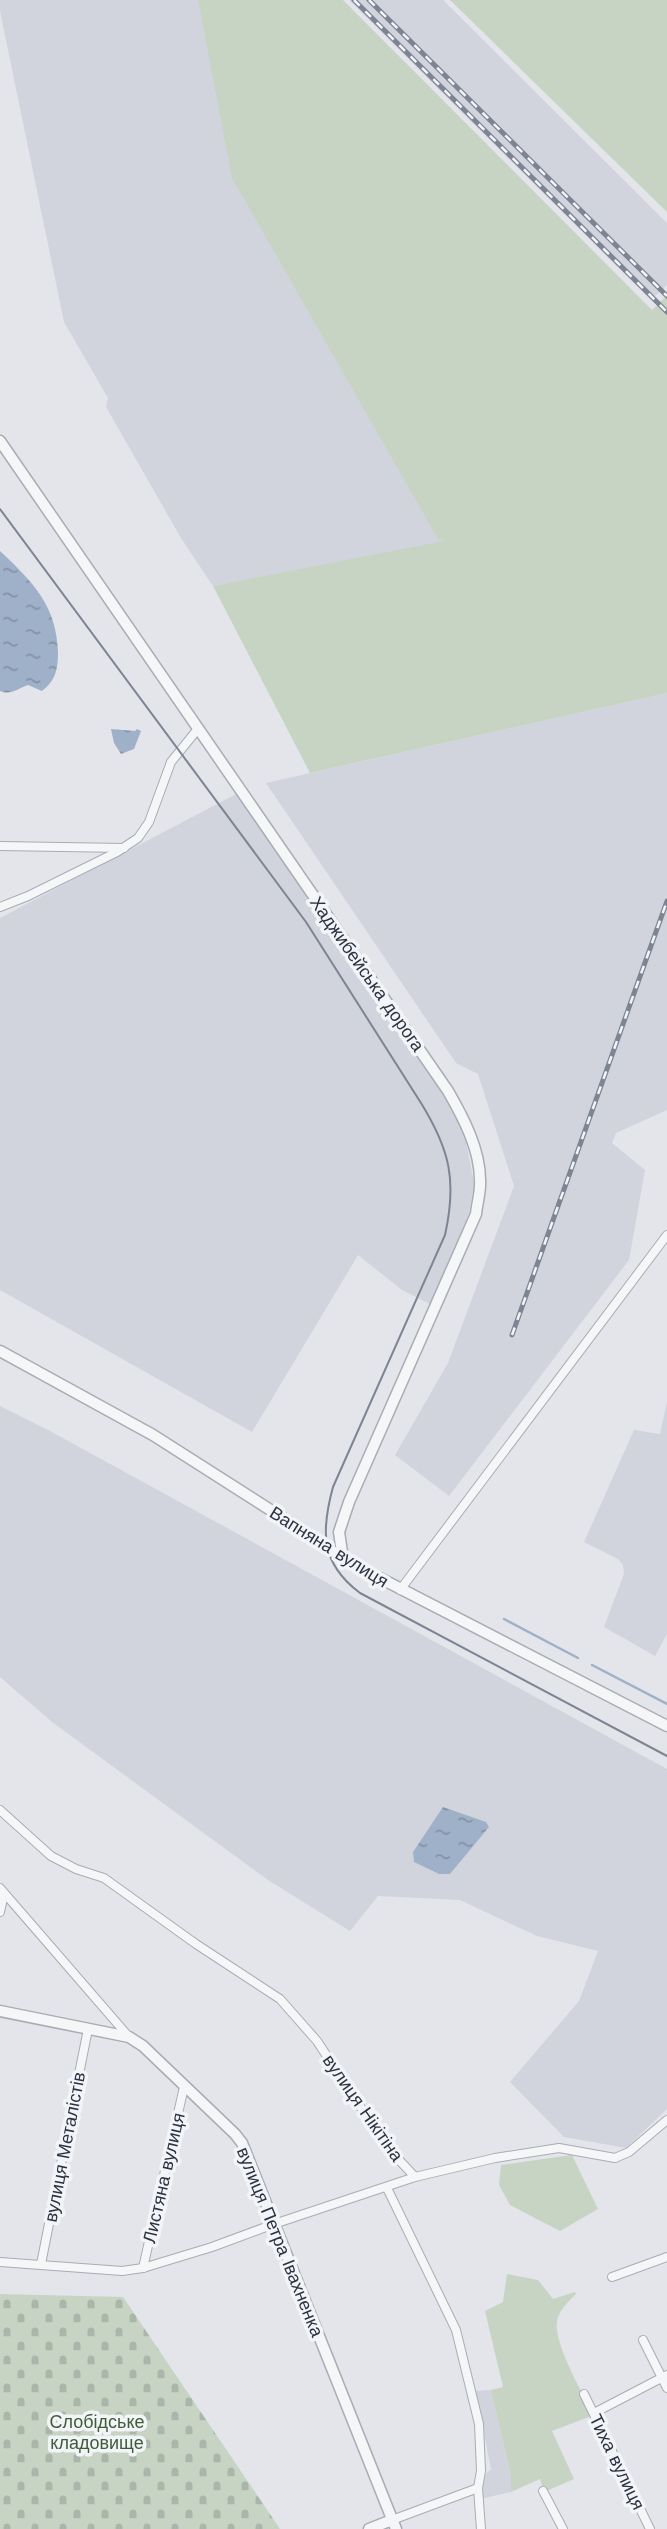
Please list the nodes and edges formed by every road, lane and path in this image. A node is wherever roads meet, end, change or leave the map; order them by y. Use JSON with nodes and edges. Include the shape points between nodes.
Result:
{"nodes":[{"id":1,"x":0,"y":441,"type":"edge"},
{"id":2,"x":4,"y":455,"type":"edge"},
{"id":3,"x":197,"y":730,"type":"junction"},
{"id":4,"x":0,"y":846,"type":"edge"},
{"id":5,"x":124,"y":848,"type":"junction"},
{"id":6,"x":0,"y":907,"type":"edge"},
{"id":7,"x":667,"y":1235,"type":"edge"},
{"id":8,"x":0,"y":1351,"type":"edge"},
{"id":9,"x":343,"y":1559,"type":"junction"},
{"id":10,"x":400,"y":1590,"type":"junction"},
{"id":11,"x":667,"y":1726,"type":"edge"},
{"id":12,"x":0,"y":1810,"type":"edge"},
{"id":13,"x":2,"y":1891,"type":"edge"},
{"id":14,"x":0,"y":1912,"type":"edge"},
{"id":15,"x":0,"y":2011,"type":"edge"},
{"id":16,"x":88,"y":2029,"type":"junction"},
{"id":17,"x":129,"y":2037,"type":"junction"},
{"id":18,"x":184,"y":2087,"type":"junction"},
{"id":19,"x":667,"y":2120,"type":"edge"},
{"id":20,"x":415,"y":2177,"type":"junction"},
{"id":21,"x":387,"y":2188,"type":"junction"},
{"id":22,"x":274,"y":2224,"type":"junction"},
{"id":23,"x":667,"y":2257,"type":"edge"},
{"id":24,"x":0,"y":2262,"type":"edge"},
{"id":25,"x":41,"y":2264,"type":"junction"},
{"id":26,"x":143,"y":2268,"type":"junction"},
{"id":27,"x":612,"y":2277,"type":"dead end"},
{"id":28,"x":643,"y":2340,"type":"dead end"},
{"id":29,"x":664,"y":2377,"type":"edge"},
{"id":30,"x":667,"y":2388,"type":"edge"},
{"id":31,"x":584,"y":2394,"type":"dead end"},
{"id":32,"x":594,"y":2413,"type":"junction"},
{"id":33,"x":478,"y":2488,"type":"junction"},
{"id":34,"x":543,"y":2491,"type":"dead end"},
{"id":35,"x":394,"y":2525,"type":"edge"},
{"id":36,"x":369,"y":2529,"type":"edge"},
{"id":37,"x":481,"y":2529,"type":"edge"},
{"id":38,"x":563,"y":2529,"type":"edge"},
{"id":39,"x":650,"y":2529,"type":"edge"}],
"edges":[{"from":1,"to":2,"type":"street","name":"Хаджибейська дорога"},
{"from":2,"to":3,"type":"street","name":"Хаджибейська дорога"},
{"from":3,"to":5,"type":"street","via":[[165,772],[145,830]]},
{"from":3,"to":9,"type":"street","name":"Хаджибейська дорога","via":[[448,1091],[465,1122],[480,1180],[476,1214],[349,1502],[340,1532]]},
{"from":4,"to":5,"type":"street"},
{"from":5,"to":6,"type":"street"},
{"from":7,"to":10,"type":"street"},
{"from":8,"to":9,"type":"street","name":"Вапняна вулиця","via":[[153,1435]]},
{"from":9,"to":10,"type":"street","name":"Вапняна вулиця"},
{"from":10,"to":11,"type":"street","name":"Вапняна вулиця"},
{"from":12,"to":20,"type":"street","name":"вулиця Нікітіна","via":[[51,1856],[104,1878],[279,1998],[317,2041],[386,2146]]},
{"from":13,"to":14,"type":"street"},
{"from":13,"to":17,"type":"street"},
{"from":15,"to":16,"type":"street","name":"вулиця Петра Івахненка"},
{"from":16,"to":17,"type":"street","name":"вулиця Петра Івахненка"},
{"from":16,"to":25,"type":"street","name":"вулиця Металістів"},
{"from":17,"to":18,"type":"street","name":"вулиця Петра Івахненка"},
{"from":18,"to":22,"type":"street","name":"вулиця Петра Івахненка","via":[[242,2143]]},
{"from":18,"to":26,"type":"street","name":"Листяна вулиця"},
{"from":19,"to":20,"type":"street","via":[[615,2158],[559,2148]]},
{"from":20,"to":21,"type":"street","name":"вулиця Нікітіна"},
{"from":21,"to":22,"type":"street"},
{"from":21,"to":33,"type":"street","name":"вулиця Нікітіна","via":[[456,2330],[480,2424]]},
{"from":22,"to":26,"type":"street"},
{"from":22,"to":35,"type":"street","name":"вулиця Петра Івахненка"},
{"from":23,"to":27,"type":"street"},
{"from":24,"to":25,"type":"street"},
{"from":25,"to":26,"type":"street","via":[[122,2271]]},
{"from":28,"to":29,"type":"street"},
{"from":29,"to":30,"type":"street"},
{"from":29,"to":32,"type":"street"},
{"from":31,"to":32,"type":"street","name":"Тиха вулиця"},
{"from":32,"to":39,"type":"street","name":"Тиха вулиця"},
{"from":33,"to":35,"type":"street"},
{"from":33,"to":37,"type":"street","name":"вулиця Нікітіна"},
{"from":34,"to":38,"type":"street"},
{"from":35,"to":36,"type":"street"}]}
